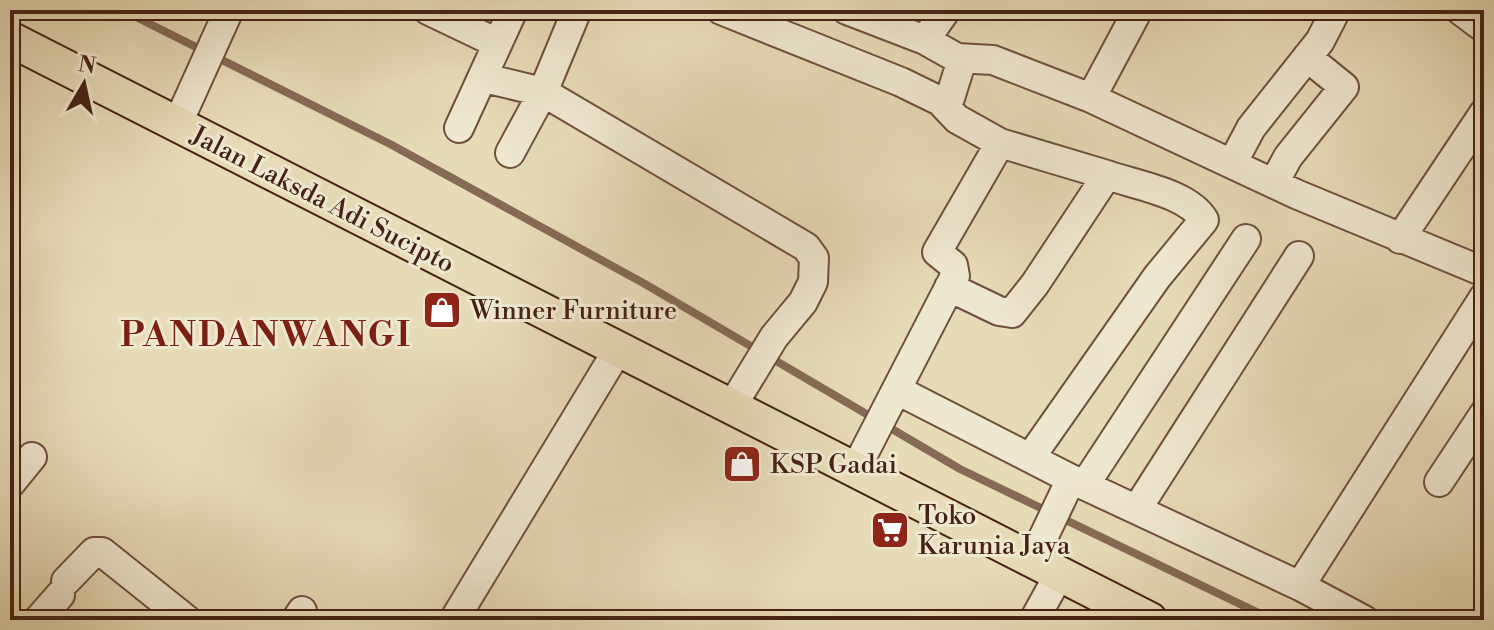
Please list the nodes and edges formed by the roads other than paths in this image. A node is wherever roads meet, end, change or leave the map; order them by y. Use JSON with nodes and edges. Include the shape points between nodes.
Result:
{"nodes":[{"id":1,"x":428,"y":10,"type":"edge"},
{"id":2,"x":513,"y":10,"type":"edge"},
{"id":3,"x":577,"y":10,"type":"edge"},
{"id":4,"x":721,"y":10,"type":"edge"},
{"id":5,"x":847,"y":10,"type":"edge"},
{"id":6,"x":946,"y":10,"type":"edge"},
{"id":7,"x":1138,"y":10,"type":"edge"},
{"id":8,"x":1336,"y":10,"type":"edge"},
{"id":9,"x":1460,"y":10,"type":"edge"},
{"id":10,"x":224,"y":22,"type":"edge"},
{"id":11,"x":1484,"y":28,"type":"edge"},
{"id":12,"x":10,"y":39,"type":"edge"},
{"id":13,"x":925,"y":40,"type":"junction"},
{"id":14,"x":497,"y":43,"type":"junction"},
{"id":15,"x":1307,"y":57,"type":"junction"},
{"id":16,"x":957,"y":58,"type":"junction"},
{"id":17,"x":484,"y":78,"type":"junction"},
{"id":18,"x":543,"y":92,"type":"junction"},
{"id":19,"x":1091,"y":98,"type":"junction"},
{"id":20,"x":940,"y":101,"type":"junction"},
{"id":21,"x":1484,"y":113,"type":"edge"},
{"id":22,"x":177,"y":125,"type":"junction"},
{"id":23,"x":459,"y":128,"type":"dead end"},
{"id":24,"x":1000,"y":143,"type":"junction"},
{"id":25,"x":510,"y":153,"type":"dead end"},
{"id":26,"x":1232,"y":164,"type":"junction"},
{"id":27,"x":1107,"y":175,"type":"junction"},
{"id":28,"x":1274,"y":183,"type":"junction"},
{"id":29,"x":1246,"y":239,"type":"dead end"},
{"id":30,"x":1400,"y":239,"type":"junction"},
{"id":31,"x":1299,"y":256,"type":"dead end"},
{"id":32,"x":1484,"y":272,"type":"edge"},
{"id":33,"x":949,"y":287,"type":"junction"},
{"id":34,"x":1484,"y":297,"type":"edge"},
{"id":35,"x":619,"y":348,"type":"junction"},
{"id":36,"x":894,"y":396,"type":"junction"},
{"id":37,"x":732,"y":406,"type":"junction"},
{"id":38,"x":1484,"y":414,"type":"edge"},
{"id":39,"x":32,"y":457,"type":"dead end"},
{"id":40,"x":1030,"y":458,"type":"junction"},
{"id":41,"x":854,"y":472,"type":"junction"},
{"id":42,"x":1439,"y":482,"type":"dead end"},
{"id":43,"x":10,"y":484,"type":"edge"},
{"id":44,"x":1073,"y":486,"type":"junction"},
{"id":45,"x":1137,"y":509,"type":"junction"},
{"id":46,"x":1046,"y":555,"type":"junction"},
{"id":47,"x":1300,"y":586,"type":"junction"},
{"id":48,"x":1134,"y":616,"type":"edge"},
{"id":49,"x":1348,"y":617,"type":"edge"},
{"id":50,"x":38,"y":620,"type":"edge"},
{"id":51,"x":187,"y":620,"type":"edge"},
{"id":52,"x":454,"y":620,"type":"edge"},
{"id":53,"x":1034,"y":620,"type":"edge"}],
"edges":[{"from":1,"to":14,"type":"street"},
{"from":2,"to":14,"type":"street"},
{"from":3,"to":18,"type":"street"},
{"from":4,"to":20,"type":"street"},
{"from":5,"to":13,"type":"street"},
{"from":6,"to":13,"type":"street"},
{"from":7,"to":19,"type":"street"},
{"from":8,"to":15,"type":"street"},
{"from":9,"to":11,"type":"street"},
{"from":10,"to":22,"type":"street"},
{"from":12,"to":22,"type":"main road","name":"Jalan Laksda Adi Sucipto"},
{"from":13,"to":16,"type":"street"},
{"from":14,"to":17,"type":"street"},
{"from":15,"to":26,"type":"street","via":[[1251,128]]},
{"from":15,"to":28,"type":"street","via":[[1344,87],[1288,157]]},
{"from":16,"to":19,"type":"street","via":[[993,60]]},
{"from":16,"to":20,"type":"street","via":[[960,66],[950,98]]},
{"from":17,"to":18,"type":"street"},
{"from":17,"to":23,"type":"street"},
{"from":18,"to":25,"type":"street"},
{"from":18,"to":37,"type":"street","via":[[806,247],[814,258],[813,282],[803,302],[774,337]]},
{"from":19,"to":26,"type":"street"},
{"from":20,"to":24,"type":"street","via":[[957,119]]},
{"from":21,"to":30,"type":"street"},
{"from":22,"to":35,"type":"main road","name":"Jalan Laksda Adi Sucipto"},
{"from":24,"to":27,"type":"street"},
{"from":24,"to":33,"type":"street","via":[[937,252],[956,271]]},
{"from":26,"to":28,"type":"street"},
{"from":27,"to":33,"type":"street","via":[[1012,313]]},
{"from":27,"to":40,"type":"street","via":[[1185,202],[1204,220]]},
{"from":28,"to":30,"type":"street"},
{"from":29,"to":44,"type":"street"},
{"from":30,"to":32,"type":"street"},
{"from":31,"to":45,"type":"street"},
{"from":33,"to":36,"type":"street"},
{"from":34,"to":47,"type":"street"},
{"from":35,"to":37,"type":"main road","name":"Jalan Laksda Adi Sucipto"},
{"from":35,"to":52,"type":"street"},
{"from":36,"to":40,"type":"street"},
{"from":36,"to":41,"type":"street"},
{"from":37,"to":41,"type":"main road","name":"Jalan Laksda Adi Sucipto"},
{"from":38,"to":42,"type":"street"},
{"from":39,"to":43,"type":"street"},
{"from":40,"to":44,"type":"street"},
{"from":41,"to":46,"type":"main road","name":"Jalan Laksda Adi Sucipto"},
{"from":44,"to":45,"type":"street"},
{"from":44,"to":46,"type":"street"},
{"from":45,"to":47,"type":"street"},
{"from":46,"to":48,"type":"main road","name":"Jalan Laksda Adi Sucipto"},
{"from":46,"to":53,"type":"street"},
{"from":47,"to":49,"type":"street"},
{"from":50,"to":51,"type":"street","via":[[94,552],[102,552]]}]}
